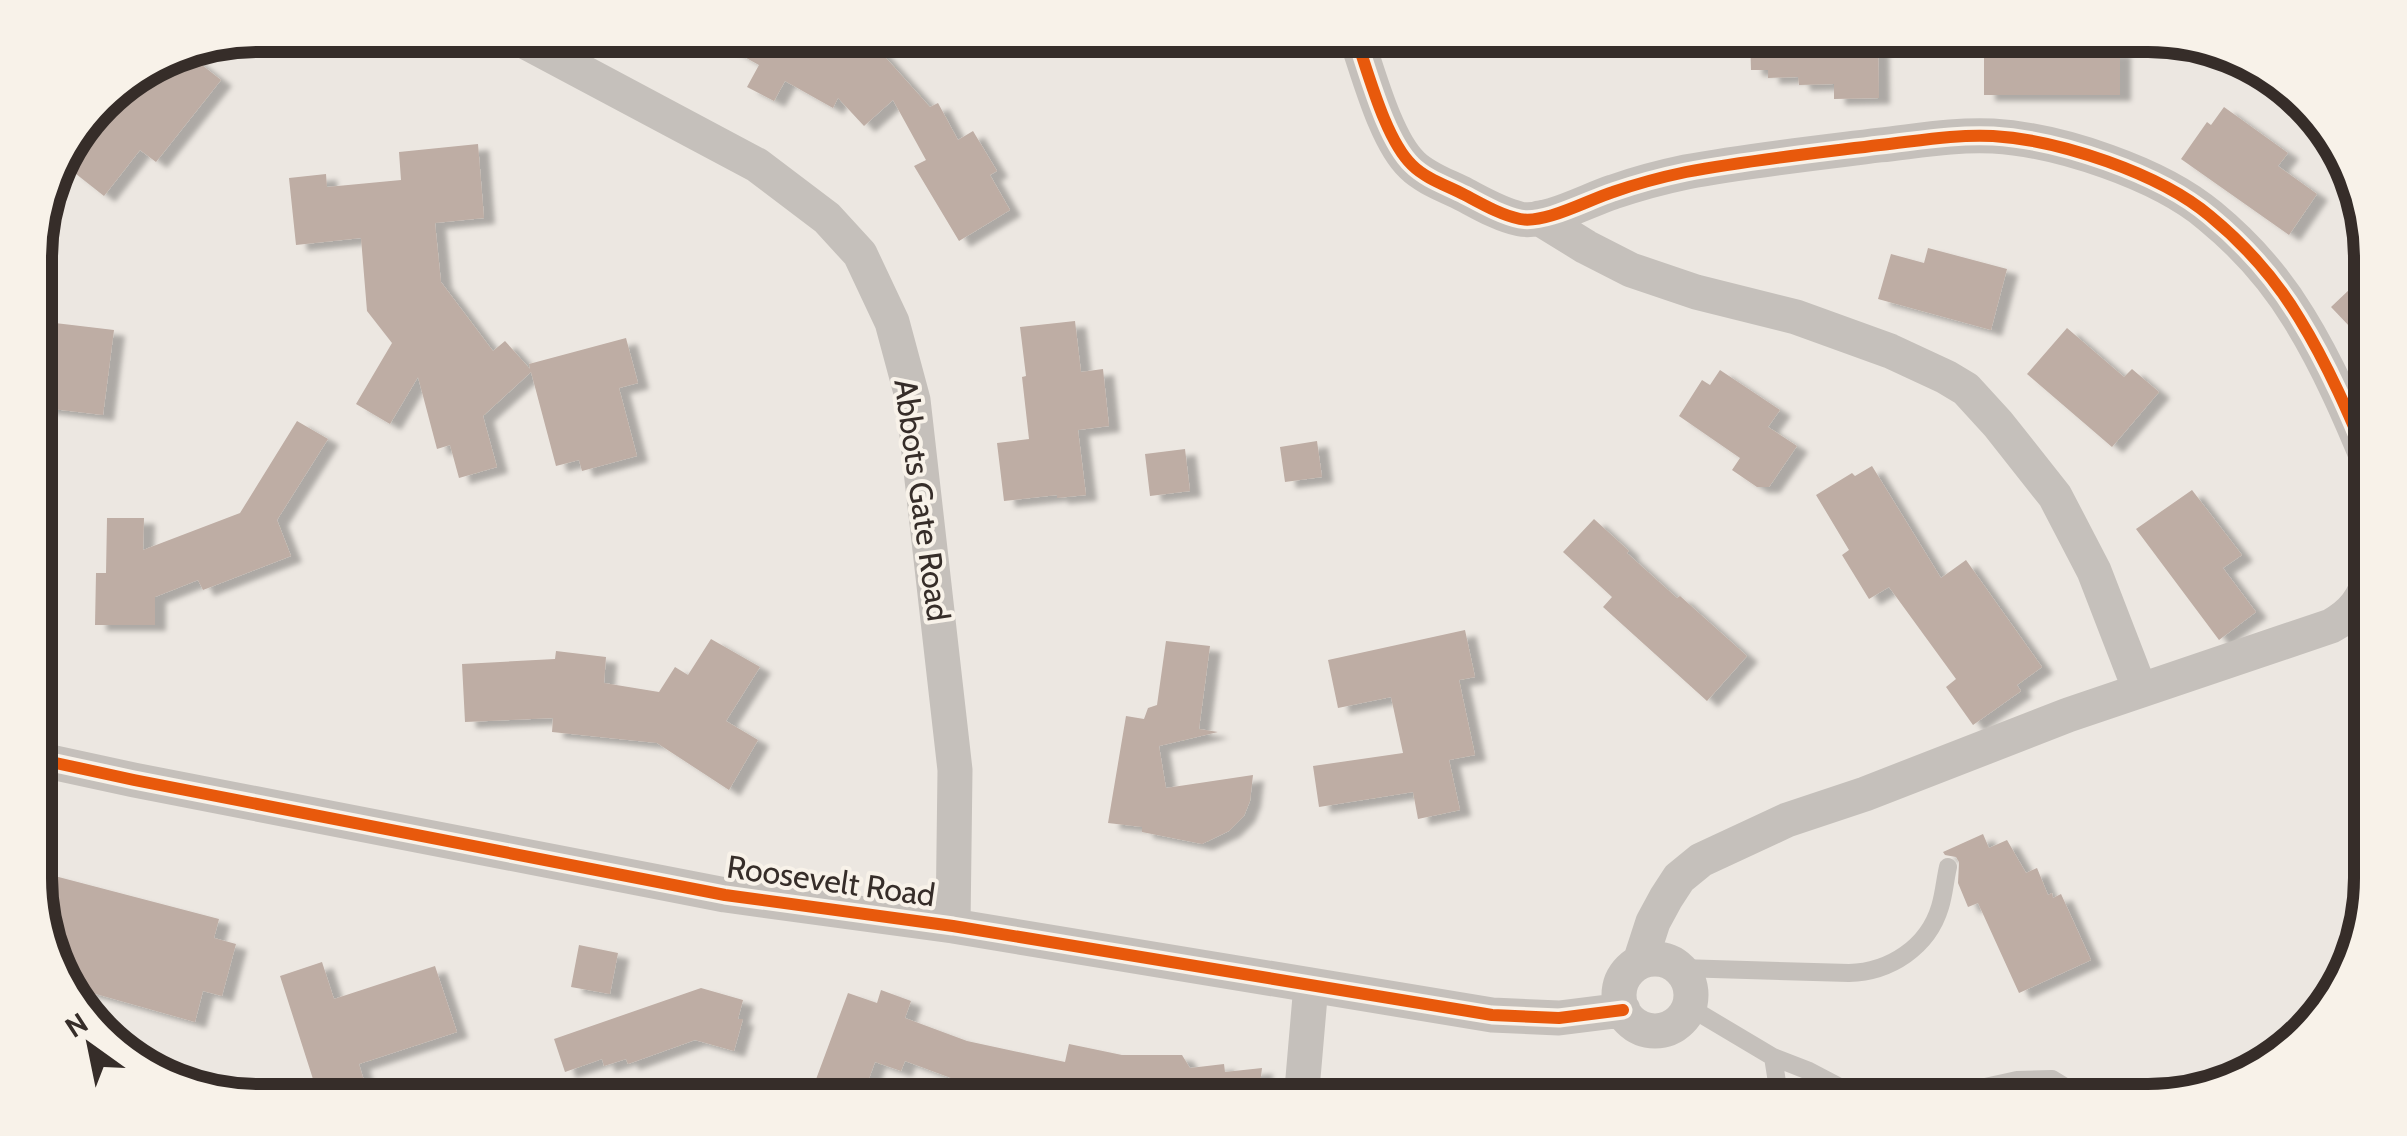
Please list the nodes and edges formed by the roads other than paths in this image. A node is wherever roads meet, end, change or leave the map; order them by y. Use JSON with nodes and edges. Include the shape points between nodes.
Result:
{"nodes":[{"id":1,"x":545,"y":52,"type":"edge"},
{"id":2,"x":1361,"y":52,"type":"edge"},
{"id":3,"x":1538,"y":218,"type":"junction"},
{"id":4,"x":2354,"y":427,"type":"edge"},
{"id":5,"x":2354,"y":610,"type":"edge"},
{"id":6,"x":2140,"y":690,"type":"junction"},
{"id":7,"x":52,"y":762,"type":"edge"},
{"id":8,"x":1948,"y":867,"type":"dead end"},
{"id":9,"x":953,"y":926,"type":"junction"},
{"id":10,"x":1640,"y":962,"type":"junction"},
{"id":11,"x":1680,"y":968,"type":"junction"},
{"id":12,"x":1310,"y":984,"type":"junction"},
{"id":13,"x":1689,"y":1007,"type":"junction"},
{"id":14,"x":1623,"y":1010,"type":"junction"},
{"id":15,"x":1772,"y":1057,"type":"junction"},
{"id":16,"x":1302,"y":1083,"type":"edge"},
{"id":17,"x":1777,"y":1083,"type":"edge"},
{"id":18,"x":1832,"y":1083,"type":"edge"},
{"id":19,"x":2003,"y":1083,"type":"edge"},
{"id":20,"x":2059,"y":1083,"type":"edge"}],
"edges":[{"from":1,"to":9,"type":"street","name":"Abbots Gate Road","via":[[758,165],[827,218],[860,254],[892,322],[913,400],[956,770]]},
{"from":2,"to":3,"type":"street","via":[[1382,114],[1412,165],[1495,210]]},
{"from":3,"to":4,"type":"street","via":[[1685,172],[1809,154],[1992,136],[2052,145],[2168,188],[2209,215],[2260,264],[2299,316]]},
{"from":3,"to":6,"type":"street","via":[[1631,270],[1890,351],[1966,389],[2055,496],[2094,572]]},
{"from":5,"to":6,"type":"street","via":[[2332,626]]},
{"from":6,"to":10,"type":"street","via":[[1787,820],[1701,860],[1666,898]]},
{"from":7,"to":9,"type":"street","name":"Roosevelt Road","via":[[725,894]]},
{"from":8,"to":11,"type":"lane","via":[[1927,934],[1886,966],[1869,972]]},
{"from":9,"to":12,"type":"street","name":"Roosevelt Road"},
{"from":10,"to":11,"type":"street","via":[[1668,961]]},
{"from":10,"to":14,"type":"street","via":[[1622,983]]},
{"from":11,"to":13,"type":"street","via":[[1692,994]]},
{"from":12,"to":14,"type":"street","name":"Roosevelt Road","via":[[1492,1015],[1558,1018]]},
{"from":12,"to":16,"type":"street"},
{"from":13,"to":14,"type":"street","via":[[1682,1019],[1657,1031],[1631,1022]]},
{"from":13,"to":15,"type":"lane"},
{"from":15,"to":17,"type":"lane"},
{"from":15,"to":18,"type":"lane"},
{"from":19,"to":20,"type":"lane"}]}
